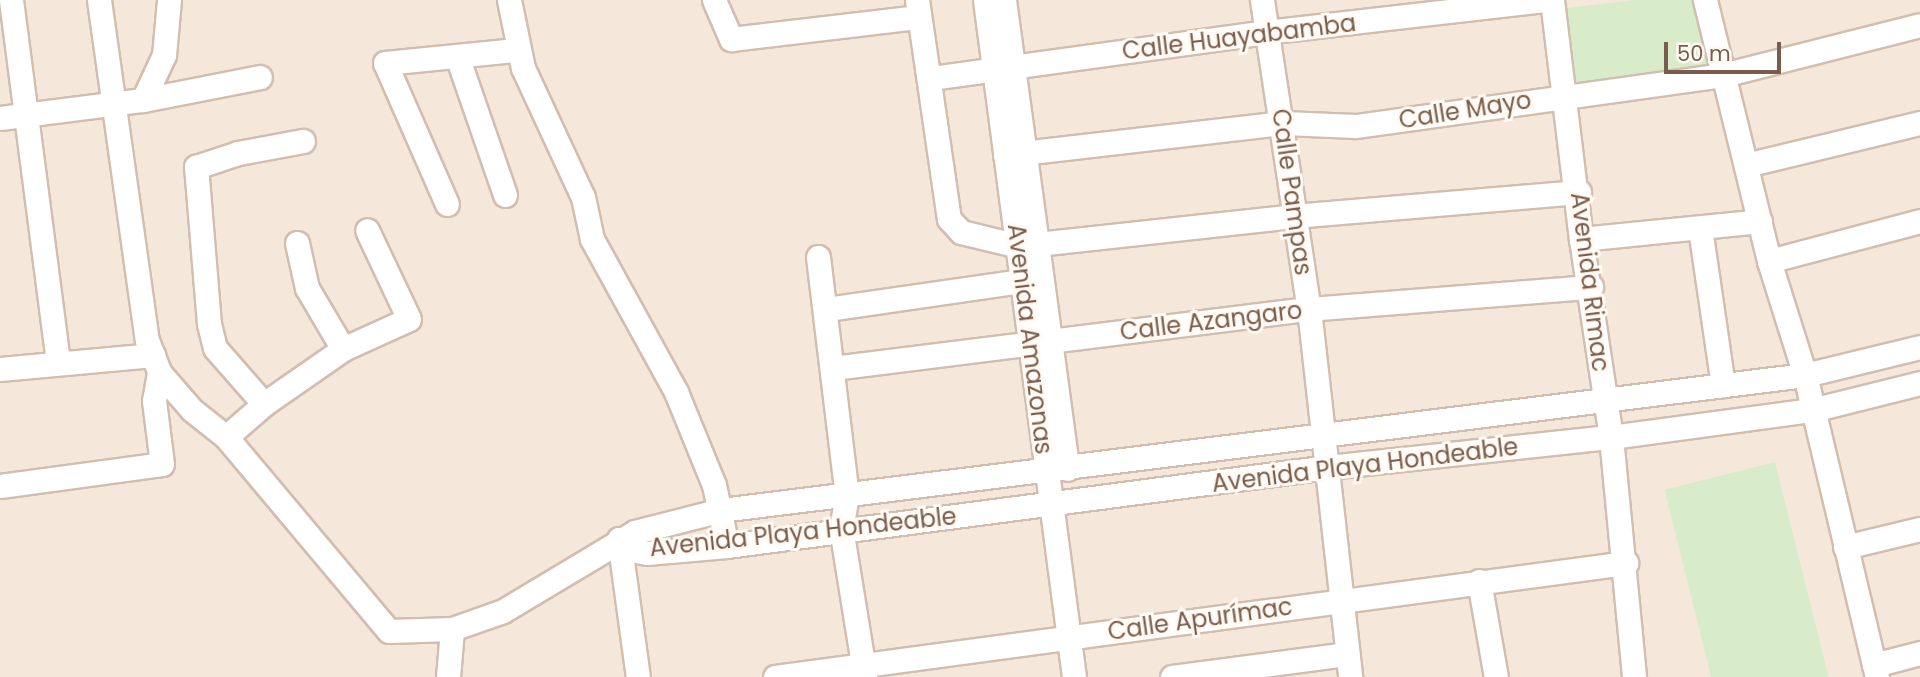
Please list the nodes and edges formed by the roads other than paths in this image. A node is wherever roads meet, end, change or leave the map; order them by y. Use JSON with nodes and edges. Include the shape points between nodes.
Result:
{"nodes":[{"id":1,"x":11,"y":0,"type":"edge"},
{"id":2,"x":99,"y":0,"type":"edge"},
{"id":3,"x":169,"y":0,"type":"edge"},
{"id":4,"x":509,"y":0,"type":"edge"},
{"id":5,"x":715,"y":0,"type":"edge"},
{"id":6,"x":985,"y":0,"type":"edge"},
{"id":7,"x":1004,"y":0,"type":"edge"},
{"id":8,"x":1262,"y":0,"type":"edge"},
{"id":9,"x":1550,"y":0,"type":"edge"},
{"id":10,"x":1705,"y":0,"type":"edge"},
{"id":11,"x":918,"y":9,"type":"edge"},
{"id":12,"x":1920,"y":25,"type":"edge"},
{"id":13,"x":1265,"y":32,"type":"junction"},
{"id":14,"x":516,"y":50,"type":"junction"},
{"id":15,"x":457,"y":56,"type":"junction"},
{"id":16,"x":1004,"y":69,"type":"junction"},
{"id":17,"x":1723,"y":75,"type":"junction"},
{"id":18,"x":260,"y":77,"type":"dead end"},
{"id":19,"x":931,"y":78,"type":"junction"},
{"id":20,"x":1565,"y":94,"type":"junction"},
{"id":21,"x":143,"y":100,"type":"junction"},
{"id":22,"x":112,"y":104,"type":"junction"},
{"id":23,"x":25,"y":115,"type":"junction"},
{"id":24,"x":0,"y":118,"type":"edge"},
{"id":25,"x":1920,"y":122,"type":"edge"},
{"id":26,"x":1283,"y":123,"type":"junction"},
{"id":27,"x":303,"y":141,"type":"dead end"},
{"id":28,"x":1015,"y":155,"type":"junction"},
{"id":29,"x":1746,"y":165,"type":"junction"},
{"id":30,"x":1578,"y":192,"type":"junction"},
{"id":31,"x":505,"y":195,"type":"dead end"},
{"id":32,"x":447,"y":204,"type":"dead end"},
{"id":33,"x":1293,"y":216,"type":"junction"},
{"id":34,"x":1760,"y":221,"type":"junction"},
{"id":35,"x":1920,"y":221,"type":"edge"},
{"id":36,"x":1700,"y":228,"type":"junction"},
{"id":37,"x":368,"y":230,"type":"dead end"},
{"id":38,"x":1581,"y":239,"type":"junction"},
{"id":39,"x":297,"y":243,"type":"dead end"},
{"id":40,"x":1028,"y":245,"type":"junction"},
{"id":41,"x":818,"y":257,"type":"dead end"},
{"id":42,"x":1769,"y":261,"type":"junction"},
{"id":43,"x":1022,"y":281,"type":"junction"},
{"id":44,"x":1591,"y":286,"type":"junction"},
{"id":45,"x":827,"y":309,"type":"junction"},
{"id":46,"x":1309,"y":309,"type":"junction"},
{"id":47,"x":1039,"y":343,"type":"junction"},
{"id":48,"x":1920,"y":348,"type":"edge"},
{"id":49,"x":343,"y":349,"type":"junction"},
{"id":50,"x":58,"y":362,"type":"junction"},
{"id":51,"x":156,"y":364,"type":"junction"},
{"id":52,"x":833,"y":368,"type":"junction"},
{"id":53,"x":0,"y":369,"type":"edge"},
{"id":54,"x":1805,"y":375,"type":"junction"},
{"id":55,"x":1920,"y":383,"type":"edge"},
{"id":56,"x":1723,"y":385,"type":"junction"},
{"id":57,"x":1605,"y":401,"type":"junction"},
{"id":58,"x":264,"y":404,"type":"junction"},
{"id":59,"x":1812,"y":410,"type":"junction"},
{"id":60,"x":1324,"y":434,"type":"junction"},
{"id":61,"x":226,"y":437,"type":"junction"},
{"id":62,"x":1611,"y":438,"type":"junction"},
{"id":63,"x":1328,"y":467,"type":"junction"},
{"id":64,"x":1057,"y":470,"type":"junction"},
{"id":65,"x":0,"y":486,"type":"edge"},
{"id":66,"x":847,"y":495,"type":"junction"},
{"id":67,"x":1050,"y":504,"type":"junction"},
{"id":68,"x":721,"y":510,"type":"junction"},
{"id":69,"x":841,"y":528,"type":"junction"},
{"id":70,"x":1920,"y":529,"type":"edge"},
{"id":71,"x":619,"y":539,"type":"junction"},
{"id":72,"x":727,"y":546,"type":"junction"},
{"id":73,"x":1845,"y":547,"type":"junction"},
{"id":74,"x":1626,"y":563,"type":"junction"},
{"id":75,"x":1479,"y":581,"type":"junction"},
{"id":76,"x":1341,"y":600,"type":"junction"},
{"id":77,"x":452,"y":629,"type":"junction"},
{"id":78,"x":1069,"y":637,"type":"junction"},
{"id":79,"x":1920,"y":653,"type":"edge"},
{"id":80,"x":1348,"y":654,"type":"junction"},
{"id":81,"x":864,"y":671,"type":"edge"},
{"id":82,"x":1875,"y":671,"type":"edge"},
{"id":83,"x":448,"y":677,"type":"edge"},
{"id":84,"x":638,"y":677,"type":"edge"},
{"id":85,"x":775,"y":677,"type":"edge"},
{"id":86,"x":1074,"y":677,"type":"edge"},
{"id":87,"x":1172,"y":677,"type":"edge"},
{"id":88,"x":1350,"y":677,"type":"edge"},
{"id":89,"x":1496,"y":677,"type":"edge"},
{"id":90,"x":1634,"y":677,"type":"edge"}],
"edges":[{"from":1,"to":23,"type":"street"},
{"from":2,"to":22,"type":"street"},
{"from":3,"to":21,"type":"street","via":[[163,55]]},
{"from":4,"to":14,"type":"street"},
{"from":5,"to":11,"type":"street","via":[[731,39]]},
{"from":6,"to":16,"type":"street","name":"Avenida Amazonas"},
{"from":7,"to":16,"type":"street","name":"Avenida Amazonas"},
{"from":8,"to":13,"type":"street","name":"Calle Pampas"},
{"from":9,"to":13,"type":"street","name":"Calle Huayabamba"},
{"from":9,"to":20,"type":"street","name":"Avenida Rimac"},
{"from":10,"to":17,"type":"street"},
{"from":11,"to":19,"type":"street"},
{"from":12,"to":17,"type":"street","name":"Calle Mayo"},
{"from":13,"to":16,"type":"street","name":"Calle Huayabamba"},
{"from":13,"to":26,"type":"street","name":"Calle Pampas"},
{"from":14,"to":15,"type":"street"},
{"from":14,"to":68,"type":"street","via":[[583,197],[592,239],[676,392]]},
{"from":15,"to":31,"type":"street"},
{"from":15,"to":32,"type":"street","via":[[385,63]]},
{"from":16,"to":19,"type":"street","name":"Calle Huayabamba"},
{"from":16,"to":28,"type":"street","name":"Avenida Amazonas"},
{"from":17,"to":20,"type":"street","name":"Calle Mayo"},
{"from":17,"to":29,"type":"street"},
{"from":18,"to":21,"type":"street"},
{"from":19,"to":40,"type":"street","via":[[949,219],[961,232]]},
{"from":20,"to":26,"type":"street","name":"Calle Mayo","via":[[1377,124]]},
{"from":20,"to":30,"type":"street","name":"Avenida Rimac"},
{"from":21,"to":22,"type":"street"},
{"from":22,"to":23,"type":"street"},
{"from":22,"to":51,"type":"street"},
{"from":23,"to":24,"type":"street"},
{"from":23,"to":50,"type":"street"},
{"from":25,"to":29,"type":"street"},
{"from":26,"to":28,"type":"street","name":"Calle Mayo"},
{"from":26,"to":33,"type":"street","name":"Calle Pampas"},
{"from":27,"to":58,"type":"street","via":[[238,153],[196,167],[215,348]]},
{"from":28,"to":40,"type":"street","name":"Avenida Amazonas"},
{"from":29,"to":34,"type":"street"},
{"from":30,"to":33,"type":"street"},
{"from":30,"to":38,"type":"street","name":"Avenida Rimac"},
{"from":33,"to":40,"type":"street"},
{"from":33,"to":46,"type":"street","name":"Calle Pampas"},
{"from":34,"to":36,"type":"street"},
{"from":34,"to":42,"type":"street"},
{"from":35,"to":42,"type":"street"},
{"from":36,"to":38,"type":"street"},
{"from":36,"to":56,"type":"street"},
{"from":37,"to":49,"type":"street","via":[[409,319]]},
{"from":38,"to":44,"type":"street","name":"Avenida Rimac"},
{"from":39,"to":49,"type":"street","via":[[307,288]]},
{"from":40,"to":43,"type":"street","name":"Avenida Amazonas"},
{"from":40,"to":47,"type":"street","name":"Avenida Amazonas"},
{"from":41,"to":45,"type":"street"},
{"from":42,"to":54,"type":"street"},
{"from":43,"to":45,"type":"street"},
{"from":43,"to":47,"type":"street","name":"Avenida Amazonas"},
{"from":44,"to":46,"type":"street","name":"Calle Azangaro"},
{"from":44,"to":57,"type":"street","name":"Avenida Rimac"},
{"from":45,"to":52,"type":"street"},
{"from":46,"to":47,"type":"street","name":"Calle Azangaro"},
{"from":46,"to":60,"type":"street","name":"Calle Pampas"},
{"from":47,"to":52,"type":"street","name":"Calle Azangaro"},
{"from":47,"to":64,"type":"street","name":"Avenida Amazonas"},
{"from":48,"to":54,"type":"street","name":"Avenida Playa Hondeable"},
{"from":49,"to":58,"type":"street"},
{"from":50,"to":51,"type":"street"},
{"from":50,"to":53,"type":"street"},
{"from":51,"to":61,"type":"street","via":[[192,410]]},
{"from":51,"to":65,"type":"street","via":[[154,401],[162,464]]},
{"from":52,"to":66,"type":"street"},
{"from":54,"to":56,"type":"street","name":"Avenida Playa Hondeable"},
{"from":54,"to":59,"type":"street"},
{"from":55,"to":59,"type":"street","name":"Avenida Playa Hondeable"},
{"from":56,"to":57,"type":"street","name":"Avenida Playa Hondeable"},
{"from":57,"to":60,"type":"street","name":"Avenida Playa Hondeable"},
{"from":57,"to":62,"type":"street","name":"Avenida Rimac"},
{"from":58,"to":61,"type":"street"},
{"from":59,"to":62,"type":"street","name":"Avenida Playa Hondeable"},
{"from":59,"to":73,"type":"street"},
{"from":60,"to":63,"type":"street","name":"Calle Pampas"},
{"from":60,"to":64,"type":"street","name":"Avenida Playa Hondeable"},
{"from":61,"to":77,"type":"street","via":[[389,631]]},
{"from":62,"to":63,"type":"street","name":"Avenida Playa Hondeable"},
{"from":62,"to":74,"type":"street","name":"Avenida Rimac"},
{"from":63,"to":67,"type":"street","name":"Avenida Playa Hondeable"},
{"from":63,"to":76,"type":"street","name":"Calle Pampas"},
{"from":64,"to":66,"type":"street","name":"Avenida Playa Hondeable"},
{"from":64,"to":67,"type":"street","name":"Avenida Amazonas"},
{"from":66,"to":68,"type":"street","name":"Avenida Playa Hondeable"},
{"from":66,"to":69,"type":"street"},
{"from":67,"to":69,"type":"street","name":"Avenida Playa Hondeable"},
{"from":67,"to":78,"type":"street","name":"Avenida Amazonas"},
{"from":68,"to":71,"type":"street","name":"Avenida Playa Hondeable"},
{"from":68,"to":72,"type":"street"},
{"from":69,"to":72,"type":"street","name":"Avenida Playa Hondeable"},
{"from":69,"to":81,"type":"street"},
{"from":70,"to":73,"type":"street"},
{"from":71,"to":72,"type":"street","name":"Avenida Playa Hondeable","via":[[631,550],[647,553]]},
{"from":71,"to":77,"type":"street","via":[[535,594]]},
{"from":71,"to":84,"type":"street"},
{"from":73,"to":82,"type":"street"},
{"from":74,"to":75,"type":"street","name":"Calle Apurímac"},
{"from":74,"to":90,"type":"street","name":"Avenida Rimac"},
{"from":75,"to":76,"type":"street","name":"Calle Apurímac"},
{"from":75,"to":89,"type":"street"},
{"from":76,"to":78,"type":"street","name":"Calle Apurímac"},
{"from":76,"to":80,"type":"street","name":"Calle Pampas"},
{"from":77,"to":83,"type":"street"},
{"from":78,"to":81,"type":"street","name":"Calle Apurímac"},
{"from":78,"to":86,"type":"street","name":"Avenida Amazonas"},
{"from":79,"to":82,"type":"street"},
{"from":80,"to":87,"type":"street"},
{"from":80,"to":88,"type":"street","name":"Calle Pampas"},
{"from":81,"to":85,"type":"street","name":"Calle Apurímac"}]}
